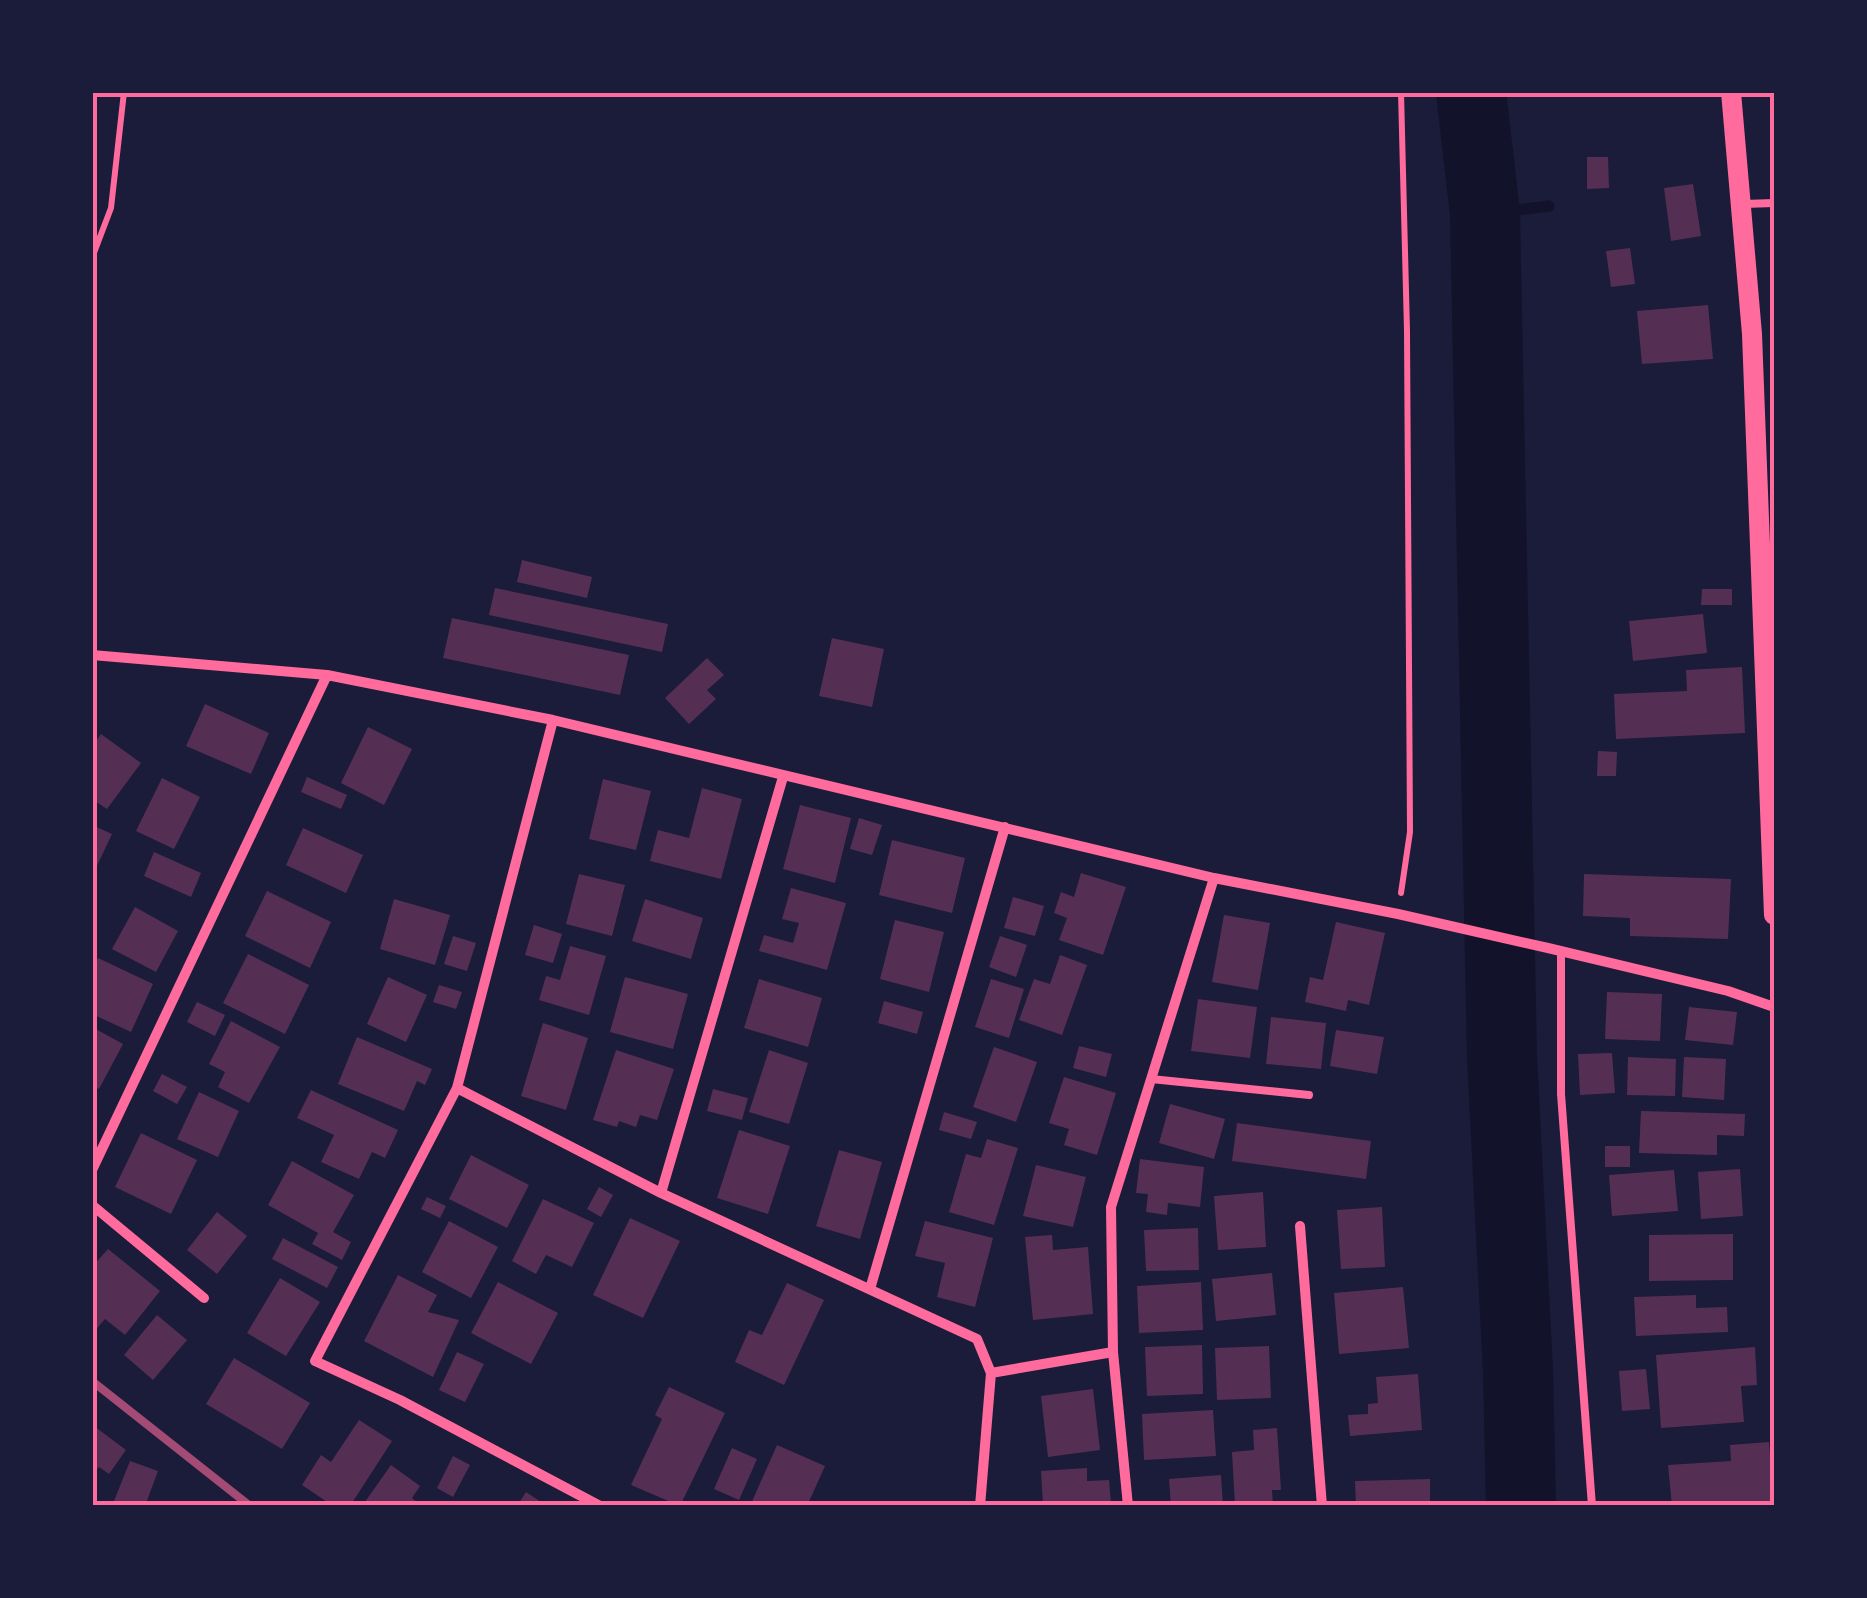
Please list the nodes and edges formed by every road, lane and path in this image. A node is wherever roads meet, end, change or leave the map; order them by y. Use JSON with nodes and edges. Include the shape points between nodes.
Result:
{"nodes":[{"id":1,"x":124,"y":92,"type":"edge"},
{"id":2,"x":1400,"y":92,"type":"edge"},
{"id":3,"x":1731,"y":92,"type":"edge"},
{"id":4,"x":1774,"y":203,"type":"edge"},
{"id":5,"x":1742,"y":204,"type":"junction"},
{"id":6,"x":92,"y":258,"type":"edge"},
{"id":7,"x":92,"y":655,"type":"edge"},
{"id":8,"x":327,"y":675,"type":"junction"},
{"id":9,"x":553,"y":720,"type":"junction"},
{"id":10,"x":783,"y":777,"type":"junction"},
{"id":11,"x":1005,"y":827,"type":"junction"},
{"id":12,"x":1214,"y":878,"type":"junction"},
{"id":13,"x":1398,"y":914,"type":"junction"},
{"id":14,"x":1774,"y":915,"type":"edge"},
{"id":15,"x":1561,"y":952,"type":"junction"},
{"id":16,"x":1774,"y":1007,"type":"edge"},
{"id":17,"x":1151,"y":1078,"type":"junction"},
{"id":18,"x":457,"y":1088,"type":"junction"},
{"id":19,"x":1308,"y":1095,"type":"dead end"},
{"id":20,"x":92,"y":1170,"type":"edge"},
{"id":21,"x":661,"y":1194,"type":"junction"},
{"id":22,"x":92,"y":1206,"type":"edge"},
{"id":23,"x":1300,"y":1226,"type":"dead end"},
{"id":24,"x":870,"y":1289,"type":"junction"},
{"id":25,"x":204,"y":1298,"type":"dead end"},
{"id":26,"x":1112,"y":1352,"type":"junction"},
{"id":27,"x":991,"y":1373,"type":"junction"},
{"id":28,"x":600,"y":1506,"type":"edge"},
{"id":29,"x":980,"y":1506,"type":"edge"},
{"id":30,"x":1128,"y":1506,"type":"edge"},
{"id":31,"x":1322,"y":1506,"type":"edge"},
{"id":32,"x":1592,"y":1506,"type":"edge"}],
"edges":[{"from":1,"to":6,"type":"path","via":[[111,208]]},
{"from":2,"to":13,"type":"path","via":[[1410,832]]},
{"from":3,"to":5,"type":"main road"},
{"from":4,"to":5,"type":"lane"},
{"from":5,"to":14,"type":"main road"},
{"from":7,"to":8,"type":"street"},
{"from":8,"to":9,"type":"street"},
{"from":8,"to":20,"type":"street"},
{"from":9,"to":10,"type":"street"},
{"from":9,"to":18,"type":"street"},
{"from":10,"to":11,"type":"street"},
{"from":10,"to":21,"type":"street"},
{"from":11,"to":12,"type":"street"},
{"from":11,"to":24,"type":"street"},
{"from":12,"to":13,"type":"street"},
{"from":12,"to":17,"type":"street"},
{"from":13,"to":15,"type":"street"},
{"from":15,"to":16,"type":"street"},
{"from":15,"to":32,"type":"lane","via":[[1561,1094]]},
{"from":17,"to":19,"type":"lane"},
{"from":17,"to":26,"type":"street","via":[[1111,1208]]},
{"from":18,"to":21,"type":"street"},
{"from":18,"to":28,"type":"street","via":[[315,1361]]},
{"from":21,"to":24,"type":"street"},
{"from":22,"to":25,"type":"street"},
{"from":23,"to":31,"type":"street"},
{"from":24,"to":27,"type":"street","via":[[977,1339]]},
{"from":26,"to":27,"type":"street"},
{"from":26,"to":30,"type":"street"},
{"from":27,"to":29,"type":"street"}]}
